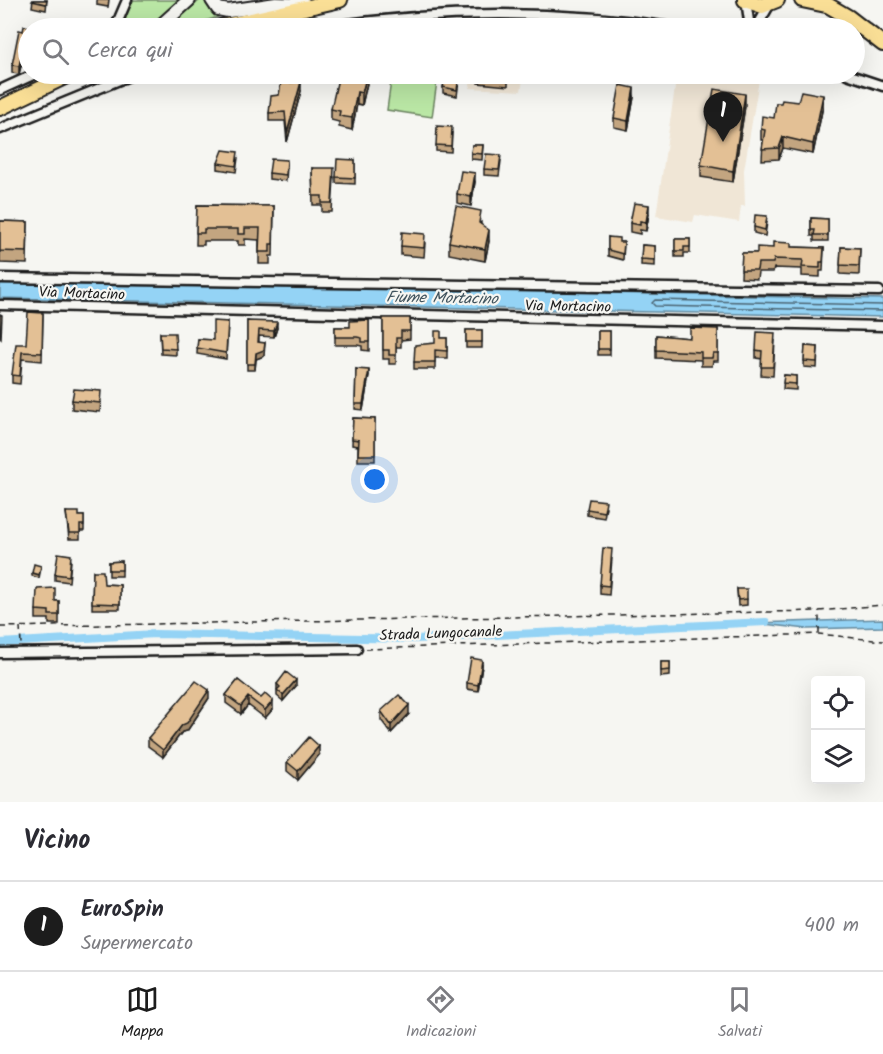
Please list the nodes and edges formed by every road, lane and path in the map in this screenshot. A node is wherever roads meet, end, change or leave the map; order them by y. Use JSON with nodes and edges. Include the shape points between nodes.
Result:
{"nodes":[{"id":1,"x":127,"y":0,"type":"edge"},
{"id":2,"x":189,"y":0,"type":"edge"},
{"id":3,"x":212,"y":0,"type":"edge"},
{"id":4,"x":340,"y":0,"type":"edge"},
{"id":5,"x":745,"y":0,"type":"edge"},
{"id":6,"x":802,"y":0,"type":"edge"},
{"id":7,"x":774,"y":2,"type":"edge"},
{"id":8,"x":824,"y":3,"type":"edge"},
{"id":9,"x":313,"y":5,"type":"junction"},
{"id":10,"x":119,"y":18,"type":"edge"},
{"id":11,"x":169,"y":18,"type":"edge"},
{"id":12,"x":258,"y":18,"type":"edge"},
{"id":13,"x":412,"y":18,"type":"edge"},
{"id":14,"x":598,"y":18,"type":"edge"},
{"id":15,"x":748,"y":18,"type":"edge"},
{"id":16,"x":763,"y":18,"type":"edge"},
{"id":17,"x":846,"y":18,"type":"edge"},
{"id":18,"x":865,"y":31,"type":"edge"},
{"id":19,"x":883,"y":44,"type":"edge"},
{"id":20,"x":865,"y":80,"type":"edge"},
{"id":21,"x":18,"y":82,"type":"edge"},
{"id":22,"x":50,"y":84,"type":"edge"},
{"id":23,"x":110,"y":84,"type":"edge"},
{"id":24,"x":883,"y":86,"type":"edge"},
{"id":25,"x":0,"y":90,"type":"edge"},
{"id":26,"x":0,"y":108,"type":"edge"},
{"id":27,"x":0,"y":129,"type":"edge"},
{"id":28,"x":0,"y":278,"type":"edge"},
{"id":29,"x":879,"y":291,"type":"dead end"},
{"id":30,"x":0,"y":305,"type":"edge"},
{"id":31,"x":883,"y":326,"type":"edge"},
{"id":32,"x":883,"y":605,"type":"edge"},
{"id":33,"x":819,"y":611,"type":"junction"},
{"id":34,"x":0,"y":627,"type":"edge"},
{"id":35,"x":20,"y":627,"type":"junction"},
{"id":36,"x":819,"y":634,"type":"junction"},
{"id":37,"x":883,"y":641,"type":"edge"},
{"id":38,"x":357,"y":649,"type":"joint"},
{"id":39,"x":22,"y":652,"type":"junction"},
{"id":40,"x":0,"y":653,"type":"edge"}],
"edges":[{"from":1,"to":10,"type":"street"},
{"from":2,"to":11,"type":"street"},
{"from":3,"to":9,"type":"street","via":[[216,8],[225,11],[276,4]]},
{"from":4,"to":9,"type":"main road"},
{"from":5,"to":7,"type":"main road","via":[[762,6]]},
{"from":5,"to":15,"type":"street"},
{"from":6,"to":8,"type":"main road"},
{"from":7,"to":16,"type":"street"},
{"from":8,"to":17,"type":"main road"},
{"from":9,"to":12,"type":"main road"},
{"from":13,"to":14,"type":"street","via":[[521,14]]},
{"from":18,"to":19,"type":"main road"},
{"from":20,"to":24,"type":"street"},
{"from":21,"to":25,"type":"street"},
{"from":22,"to":26,"type":"main road"},
{"from":23,"to":27,"type":"street"},
{"from":28,"to":29,"type":"street"},
{"from":30,"to":31,"type":"street","name":"Via Mortacino"},
{"from":32,"to":33,"type":"path"},
{"from":33,"to":35,"type":"path"},
{"from":33,"to":36,"type":"path"},
{"from":34,"to":35,"type":"path"},
{"from":35,"to":39,"type":"path"},
{"from":36,"to":37,"type":"path","name":"Strada Lungocanale"},
{"from":36,"to":38,"type":"path","name":"Strada Lungocanale"},
{"from":38,"to":39,"type":"street"},
{"from":39,"to":40,"type":"street"}]}
